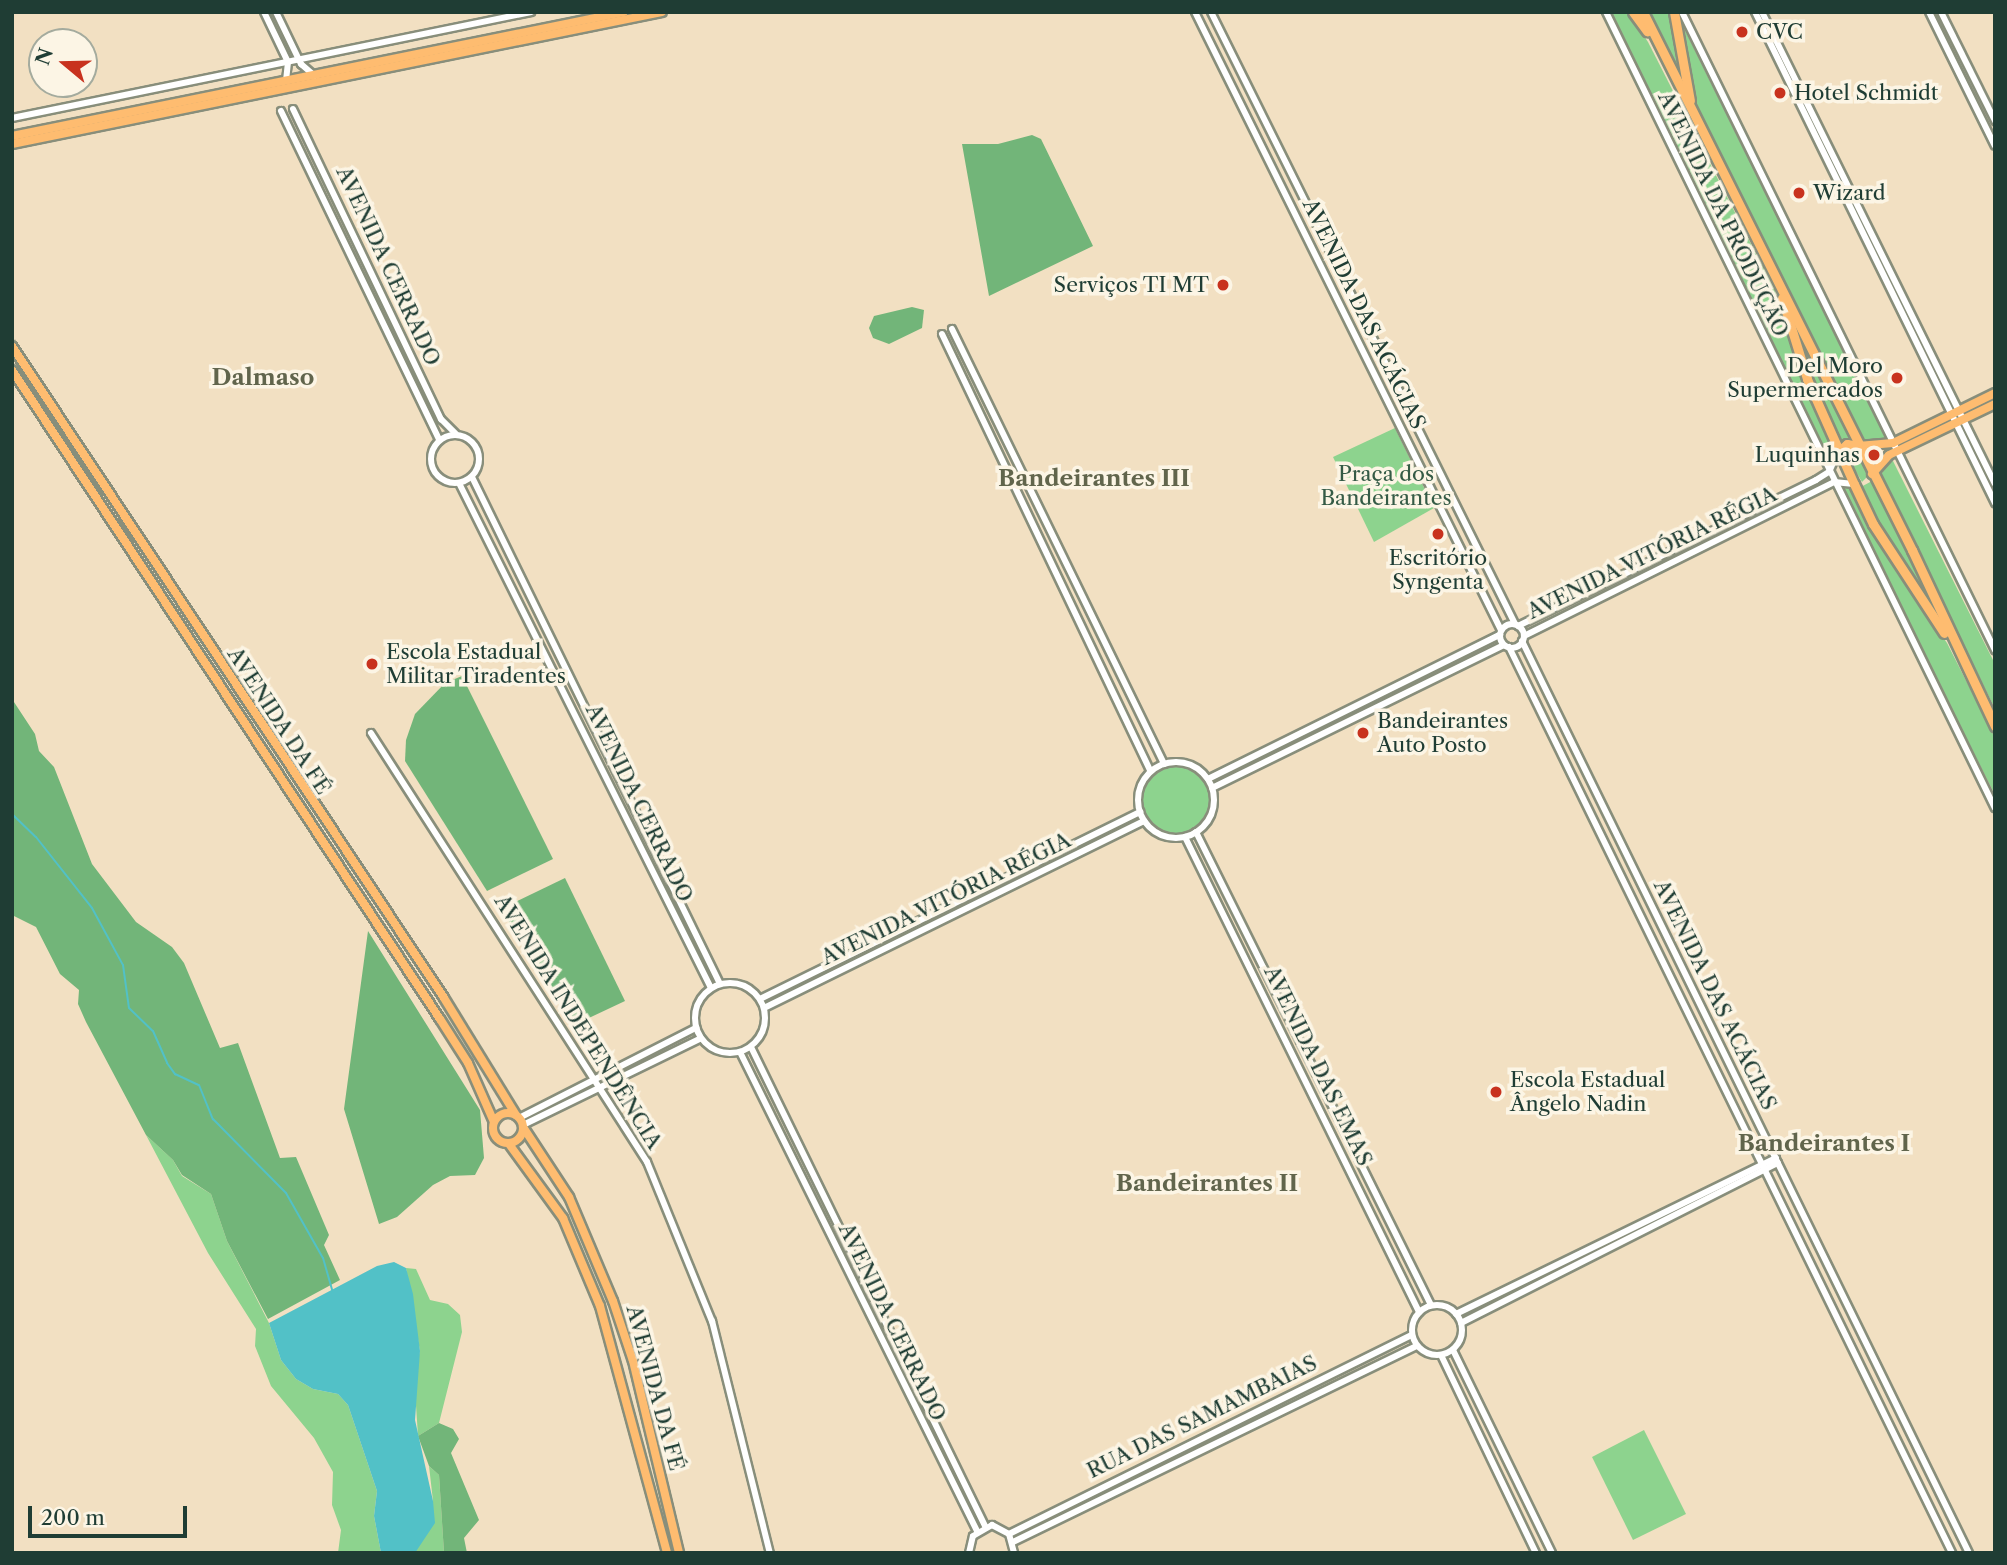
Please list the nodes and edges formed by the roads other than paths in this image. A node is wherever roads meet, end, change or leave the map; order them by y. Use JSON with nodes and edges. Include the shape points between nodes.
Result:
{"nodes":[{"id":1,"x":264,"y":12,"type":"edge"},
{"id":2,"x":276,"y":12,"type":"edge"},
{"id":3,"x":530,"y":12,"type":"edge"},
{"id":4,"x":625,"y":12,"type":"edge"},
{"id":5,"x":662,"y":12,"type":"edge"},
{"id":6,"x":1195,"y":12,"type":"edge"},
{"id":7,"x":1211,"y":12,"type":"edge"},
{"id":8,"x":1606,"y":12,"type":"edge"},
{"id":9,"x":1633,"y":12,"type":"edge"},
{"id":10,"x":1643,"y":12,"type":"edge"},
{"id":11,"x":1674,"y":12,"type":"edge"},
{"id":12,"x":1682,"y":12,"type":"edge"},
{"id":13,"x":1755,"y":12,"type":"edge"},
{"id":14,"x":1762,"y":12,"type":"edge"},
{"id":15,"x":1929,"y":12,"type":"edge"},
{"id":16,"x":1941,"y":12,"type":"edge"},
{"id":17,"x":1662,"y":53,"type":"junction"},
{"id":18,"x":299,"y":60,"type":"junction"},
{"id":19,"x":288,"y":62,"type":"junction"},
{"id":20,"x":314,"y":76,"type":"junction"},
{"id":21,"x":285,"y":82,"type":"junction"},
{"id":22,"x":293,"y":109,"type":"dead end"},
{"id":23,"x":1692,"y":110,"type":"junction"},
{"id":24,"x":281,"y":111,"type":"dead end"},
{"id":25,"x":12,"y":118,"type":"edge"},
{"id":26,"x":1995,"y":121,"type":"edge"},
{"id":27,"x":12,"y":136,"type":"edge"},
{"id":28,"x":12,"y":144,"type":"edge"},
{"id":29,"x":1995,"y":146,"type":"edge"},
{"id":30,"x":1776,"y":276,"type":"junction"},
{"id":31,"x":953,"y":328,"type":"dead end"},
{"id":32,"x":942,"y":334,"type":"dead end"},
{"id":33,"x":12,"y":346,"type":"edge"},
{"id":34,"x":12,"y":370,"type":"edge"},
{"id":35,"x":1995,"y":393,"type":"edge"},
{"id":36,"x":1995,"y":404,"type":"edge"},
{"id":37,"x":1956,"y":413,"type":"junction"},
{"id":38,"x":1964,"y":419,"type":"junction"},
{"id":39,"x":1955,"y":424,"type":"junction"},
{"id":40,"x":456,"y":434,"type":"junction"},
{"id":41,"x":439,"y":440,"type":"junction"},
{"id":42,"x":1858,"y":446,"type":"junction"},
{"id":43,"x":1895,"y":447,"type":"junction"},
{"id":44,"x":1838,"y":452,"type":"junction"},
{"id":45,"x":1829,"y":472,"type":"junction"},
{"id":46,"x":1872,"y":474,"type":"junction"},
{"id":47,"x":472,"y":477,"type":"junction"},
{"id":48,"x":1834,"y":482,"type":"junction"},
{"id":49,"x":460,"y":483,"type":"junction"},
{"id":50,"x":1854,"y":484,"type":"junction"},
{"id":51,"x":1995,"y":484,"type":"edge"},
{"id":52,"x":1995,"y":503,"type":"edge"},
{"id":53,"x":1516,"y":625,"type":"junction"},
{"id":54,"x":1501,"y":633,"type":"junction"},
{"id":55,"x":1523,"y":638,"type":"junction"},
{"id":56,"x":1507,"y":646,"type":"junction"},
{"id":57,"x":1995,"y":650,"type":"edge"},
{"id":58,"x":1959,"y":654,"type":"junction"},
{"id":59,"x":1995,"y":726,"type":"edge"},
{"id":60,"x":372,"y":733,"type":"dead end"},
{"id":61,"x":1164,"y":764,"type":"junction"},
{"id":62,"x":1150,"y":771,"type":"junction"},
{"id":63,"x":1208,"y":779,"type":"junction"},
{"id":64,"x":1212,"y":788,"type":"junction"},
{"id":65,"x":1995,"y":808,"type":"edge"},
{"id":66,"x":1140,"y":812,"type":"junction"},
{"id":67,"x":1144,"y":821,"type":"junction"},
{"id":68,"x":1196,"y":832,"type":"junction"},
{"id":69,"x":1185,"y":837,"type":"junction"},
{"id":70,"x":720,"y":984,"type":"junction"},
{"id":71,"x":711,"y":988,"type":"junction"},
{"id":72,"x":760,"y":999,"type":"junction"},
{"id":73,"x":764,"y":1008,"type":"junction"},
{"id":74,"x":696,"y":1028,"type":"junction"},
{"id":75,"x":701,"y":1038,"type":"junction"},
{"id":76,"x":751,"y":1047,"type":"junction"},
{"id":77,"x":740,"y":1052,"type":"junction"},
{"id":78,"x":595,"y":1078,"type":"junction"},
{"id":79,"x":601,"y":1085,"type":"junction"},
{"id":80,"x":520,"y":1121,"type":"junction"},
{"id":81,"x":494,"y":1122,"type":"junction"},
{"id":82,"x":509,"y":1143,"type":"junction"},
{"id":83,"x":1777,"y":1160,"type":"junction"},
{"id":84,"x":1762,"y":1167,"type":"junction"},
{"id":85,"x":1431,"y":1305,"type":"junction"},
{"id":86,"x":1419,"y":1312,"type":"junction"},
{"id":87,"x":1456,"y":1314,"type":"junction"},
{"id":88,"x":1461,"y":1323,"type":"junction"},
{"id":89,"x":1412,"y":1335,"type":"junction"},
{"id":90,"x":1416,"y":1346,"type":"junction"},
{"id":91,"x":1453,"y":1350,"type":"junction"},
{"id":92,"x":1441,"y":1356,"type":"junction"},
{"id":93,"x":985,"y":1526,"type":"junction"},
{"id":94,"x":977,"y":1531,"type":"junction"},
{"id":95,"x":1009,"y":1534,"type":"junction"},
{"id":96,"x":1013,"y":1542,"type":"junction"},
{"id":97,"x":667,"y":1553,"type":"edge"},
{"id":98,"x":679,"y":1553,"type":"edge"},
{"id":99,"x":770,"y":1553,"type":"edge"},
{"id":100,"x":969,"y":1553,"type":"edge"},
{"id":101,"x":1014,"y":1553,"type":"edge"},
{"id":102,"x":1536,"y":1553,"type":"edge"},
{"id":103,"x":1552,"y":1553,"type":"edge"},
{"id":104,"x":1952,"y":1553,"type":"edge"},
{"id":105,"x":1969,"y":1553,"type":"edge"}],
"edges":[{"from":1,"to":19,"type":"street"},
{"from":2,"to":18,"type":"street"},
{"from":3,"to":18,"type":"street"},
{"from":4,"to":20,"type":"main road"},
{"from":5,"to":28,"type":"main road"},
{"from":6,"to":54,"type":"street","name":"AVENIDA DAS ACÁCIAS"},
{"from":7,"to":53,"type":"street","name":"AVENIDA DAS ACÁCIAS"},
{"from":8,"to":45,"type":"street","name":"AVENIDA DA PRODUÇÃO"},
{"from":9,"to":17,"type":"highway"},
{"from":10,"to":17,"type":"highway"},
{"from":11,"to":23,"type":"highway"},
{"from":12,"to":43,"type":"street"},
{"from":13,"to":37,"type":"street"},
{"from":14,"to":37,"type":"street"},
{"from":15,"to":29,"type":"street"},
{"from":16,"to":26,"type":"street"},
{"from":17,"to":23,"type":"highway"},
{"from":18,"to":19,"type":"street"},
{"from":18,"to":20,"type":"street"},
{"from":19,"to":21,"type":"street"},
{"from":19,"to":25,"type":"street"},
{"from":20,"to":21,"type":"main road"},
{"from":21,"to":27,"type":"main road"},
{"from":22,"to":40,"type":"street","name":"AVENIDA CERRADO","via":[[441,419]]},
{"from":23,"to":30,"type":"highway"},
{"from":24,"to":41,"type":"street","name":"AVENIDA CERRADO"},
{"from":30,"to":42,"type":"highway"},
{"from":30,"to":44,"type":"highway","via":[[1807,379]]},
{"from":31,"to":61,"type":"street"},
{"from":32,"to":62,"type":"street"},
{"from":33,"to":80,"type":"main road","name":"AVENIDA DA FÉ","via":[[444,998]]},
{"from":34,"to":81,"type":"main road","name":"AVENIDA DA FÉ","via":[[454,1041]]},
{"from":35,"to":37,"type":"main road"},
{"from":36,"to":38,"type":"main road"},
{"from":37,"to":38,"type":"street"},
{"from":37,"to":39,"type":"street"},
{"from":37,"to":43,"type":"main road"},
{"from":38,"to":39,"type":"main road"},
{"from":38,"to":51,"type":"street"},
{"from":39,"to":43,"type":"main road"},
{"from":39,"to":52,"type":"street"},
{"from":40,"to":41,"type":"street"},
{"from":40,"to":47,"type":"street","via":[[469,438],[478,448],[479,466]]},
{"from":41,"to":49,"type":"street","via":[[431,456],[433,469],[442,480]]},
{"from":42,"to":43,"type":"main road"},
{"from":42,"to":44,"type":"highway","via":[[1847,444]]},
{"from":42,"to":46,"type":"highway"},
{"from":43,"to":46,"type":"main road"},
{"from":43,"to":57,"type":"street"},
{"from":44,"to":45,"type":"street"},
{"from":44,"to":50,"type":"highway"},
{"from":45,"to":48,"type":"street","name":"AVENIDA DA PRODUÇÃO"},
{"from":45,"to":53,"type":"street","name":"AVENIDA VITÓRIA RÉGIA"},
{"from":46,"to":50,"type":"highway","via":[[1865,485]]},
{"from":46,"to":58,"type":"highway"},
{"from":47,"to":49,"type":"street"},
{"from":47,"to":70,"type":"street","name":"AVENIDA CERRADO"},
{"from":48,"to":50,"type":"street"},
{"from":48,"to":55,"type":"street","name":"AVENIDA VITÓRIA RÉGIA"},
{"from":48,"to":65,"type":"street","name":"AVENIDA DA PRODUÇÃO"},
{"from":49,"to":71,"type":"street","name":"AVENIDA CERRADO"},
{"from":50,"to":58,"type":"highway","via":[[1899,566]]},
{"from":53,"to":54,"type":"street","name":"AVENIDA VITÓRIA RÉGIA"},
{"from":53,"to":55,"type":"street","name":"AVENIDA DAS ACÁCIAS"},
{"from":54,"to":56,"type":"street","name":"AVENIDA DAS ACÁCIAS"},
{"from":54,"to":63,"type":"street"},
{"from":55,"to":56,"type":"street","name":"AVENIDA VITÓRIA RÉGIA"},
{"from":55,"to":83,"type":"street","name":"AVENIDA DAS ACÁCIAS"},
{"from":56,"to":64,"type":"street"},
{"from":56,"to":84,"type":"street","name":"AVENIDA DAS ACÁCIAS"},
{"from":58,"to":59,"type":"highway"},
{"from":60,"to":78,"type":"street","name":"AVENIDA INDEPENDÊNCIA"},
{"from":61,"to":62,"type":"street"},
{"from":61,"to":63,"type":"street","via":[[1191,765]]},
{"from":62,"to":66,"type":"street","via":[[1139,790]]},
{"from":63,"to":64,"type":"street"},
{"from":64,"to":68,"type":"street","via":[[1209,817]]},
{"from":66,"to":67,"type":"street"},
{"from":66,"to":72,"type":"street","name":"AVENIDA VITÓRIA RÉGIA"},
{"from":67,"to":69,"type":"street","via":[[1162,835]]},
{"from":67,"to":73,"type":"street","name":"AVENIDA VITÓRIA RÉGIA"},
{"from":68,"to":69,"type":"street"},
{"from":68,"to":85,"type":"street","name":"AVENIDA DAS EMAS"},
{"from":69,"to":86,"type":"street","name":"AVENIDA DAS EMAS"},
{"from":70,"to":71,"type":"street"},
{"from":70,"to":72,"type":"street","via":[[746,986]]},
{"from":71,"to":74,"type":"street","via":[[696,1009]]},
{"from":72,"to":73,"type":"street"},
{"from":73,"to":76,"type":"street","via":[[764,1029]]},
{"from":74,"to":75,"type":"street"},
{"from":74,"to":78,"type":"street"},
{"from":75,"to":77,"type":"street","via":[[719,1052]]},
{"from":75,"to":79,"type":"street"},
{"from":76,"to":77,"type":"street"},
{"from":76,"to":93,"type":"street","name":"AVENIDA CERRADO"},
{"from":77,"to":94,"type":"street","name":"AVENIDA CERRADO"},
{"from":78,"to":79,"type":"street","name":"AVENIDA INDEPENDÊNCIA"},
{"from":78,"to":80,"type":"street"},
{"from":79,"to":80,"type":"street"},
{"from":79,"to":99,"type":"street","name":"AVENIDA INDEPENDÊNCIA","via":[[647,1162],[712,1321]]},
{"from":80,"to":81,"type":"main road","via":[[503,1114]]},
{"from":80,"to":82,"type":"main road","via":[[519,1138]]},
{"from":80,"to":98,"type":"main road","name":"AVENIDA DA FÉ","via":[[569,1197],[614,1301]]},
{"from":81,"to":82,"type":"main road","via":[[494,1136]]},
{"from":82,"to":97,"type":"main road","name":"AVENIDA DA FÉ","via":[[563,1218],[600,1306]]},
{"from":83,"to":84,"type":"street"},
{"from":83,"to":105,"type":"street","name":"AVENIDA DAS ACÁCIAS"},
{"from":84,"to":87,"type":"street"},
{"from":84,"to":88,"type":"street"},
{"from":84,"to":104,"type":"street","name":"AVENIDA DAS ACÁCIAS"},
{"from":85,"to":86,"type":"street"},
{"from":85,"to":87,"type":"street","via":[[1447,1307]]},
{"from":86,"to":89,"type":"street"},
{"from":87,"to":88,"type":"street"},
{"from":88,"to":91,"type":"street","via":[[1460,1340]]},
{"from":89,"to":90,"type":"street"},
{"from":89,"to":95,"type":"street","name":"RUA DAS SAMAMBAIAS"},
{"from":90,"to":92,"type":"street"},
{"from":90,"to":96,"type":"street","name":"RUA DAS SAMAMBAIAS"},
{"from":91,"to":92,"type":"street"},
{"from":91,"to":103,"type":"street"},
{"from":92,"to":102,"type":"street"},
{"from":93,"to":94,"type":"street"},
{"from":93,"to":95,"type":"street"},
{"from":94,"to":100,"type":"street"},
{"from":95,"to":96,"type":"street"},
{"from":96,"to":101,"type":"street"}]}
